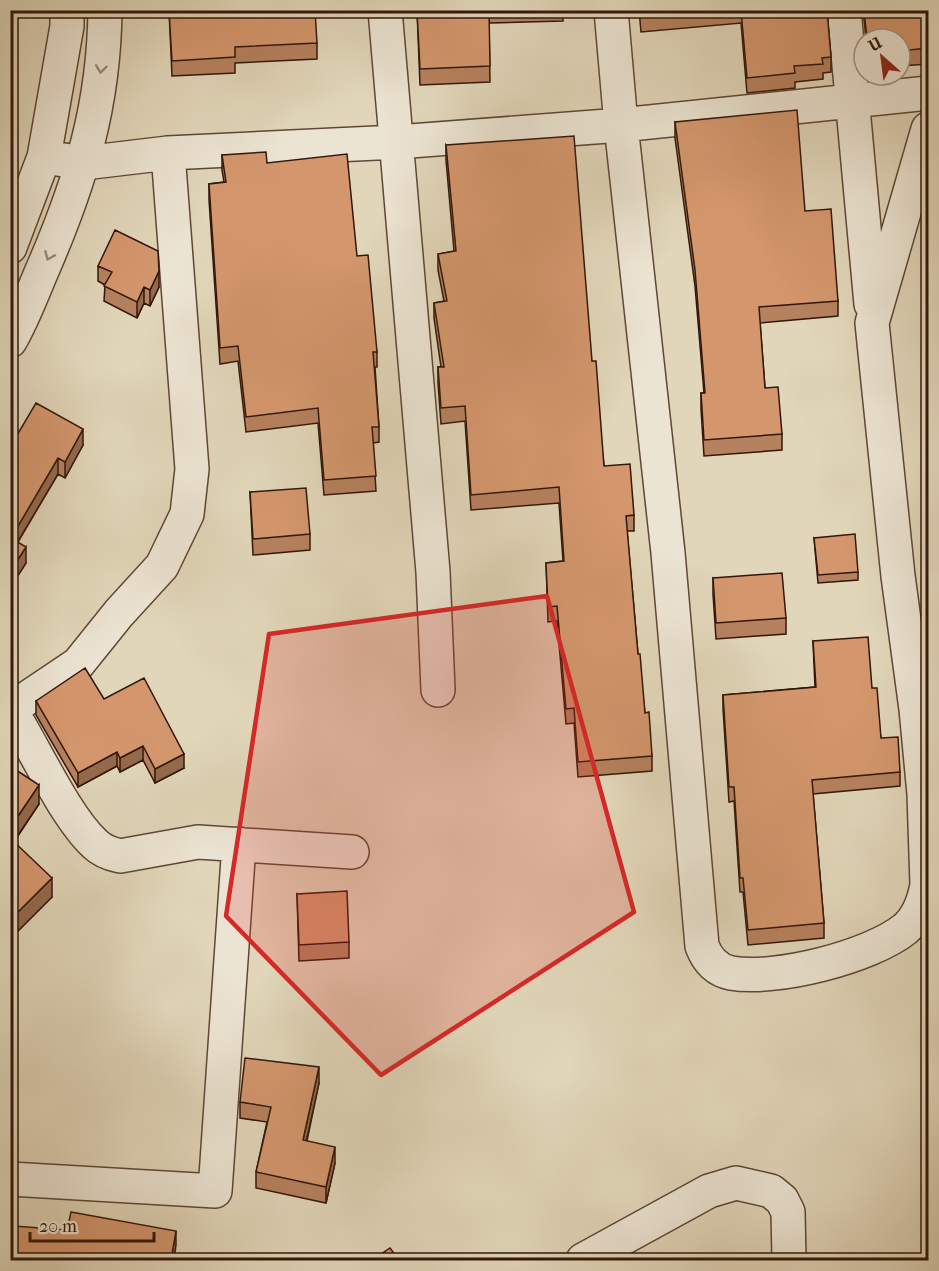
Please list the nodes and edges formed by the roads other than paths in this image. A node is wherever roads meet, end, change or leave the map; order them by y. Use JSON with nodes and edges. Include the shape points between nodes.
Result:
{"nodes":[{"id":1,"x":67,"y":10,"type":"edge"},
{"id":2,"x":105,"y":10,"type":"edge"},
{"id":3,"x":384,"y":10,"type":"edge"},
{"id":4,"x":611,"y":10,"type":"edge"},
{"id":5,"x":844,"y":10,"type":"edge"},
{"id":6,"x":928,"y":93,"type":"edge"},
{"id":7,"x":852,"y":100,"type":"junction"},
{"id":8,"x":621,"y":126,"type":"junction"},
{"id":9,"x":928,"y":129,"type":"edge"},
{"id":10,"x":397,"y":142,"type":"junction"},
{"id":11,"x":168,"y":153,"type":"junction"},
{"id":12,"x":44,"y":157,"type":"junction"},
{"id":13,"x":84,"y":163,"type":"junction"},
{"id":14,"x":10,"y":247,"type":"edge"},
{"id":15,"x":872,"y":323,"type":"junction"},
{"id":16,"x":10,"y":341,"type":"edge"},
{"id":17,"x":438,"y":690,"type":"dead end"},
{"id":18,"x":11,"y":709,"type":"edge"},
{"id":19,"x":239,"y":844,"type":"junction"},
{"id":20,"x":352,"y":852,"type":"dead end"},
{"id":21,"x":10,"y":1179,"type":"edge"},
{"id":22,"x":594,"y":1257,"type":"edge"},
{"id":23,"x":789,"y":1260,"type":"edge"}],
"edges":[{"from":1,"to":12,"type":"street"},
{"from":2,"to":13,"type":"street","one_way":true,"via":[[98,97]]},
{"from":3,"to":10,"type":"street"},
{"from":4,"to":8,"type":"street"},
{"from":5,"to":7,"type":"street"},
{"from":6,"to":7,"type":"street"},
{"from":7,"to":8,"type":"street"},
{"from":7,"to":15,"type":"street"},
{"from":8,"to":10,"type":"street"},
{"from":8,"to":15,"type":"street","via":[[668,553],[702,946],[712,964],[729,973],[768,974],[811,968],[865,949],[906,928],[925,899],[923,783]]},
{"from":9,"to":15,"type":"street"},
{"from":10,"to":11,"type":"street"},
{"from":10,"to":17,"type":"street","via":[[434,572]]},
{"from":11,"to":13,"type":"street"},
{"from":11,"to":18,"type":"street","via":[[192,469],[186,514],[162,566],[78,664]]},
{"from":12,"to":13,"type":"street"},
{"from":12,"to":14,"type":"street"},
{"from":13,"to":16,"type":"street","one_way":true,"via":[[64,219]]},
{"from":18,"to":19,"type":"street","via":[[76,822],[96,845],[120,856],[198,842]]},
{"from":19,"to":20,"type":"street"},
{"from":19,"to":21,"type":"street","via":[[215,1191]]},
{"from":22,"to":23,"type":"street","via":[[709,1191],[736,1183],[771,1191],[782,1200],[788,1212]]}]}
